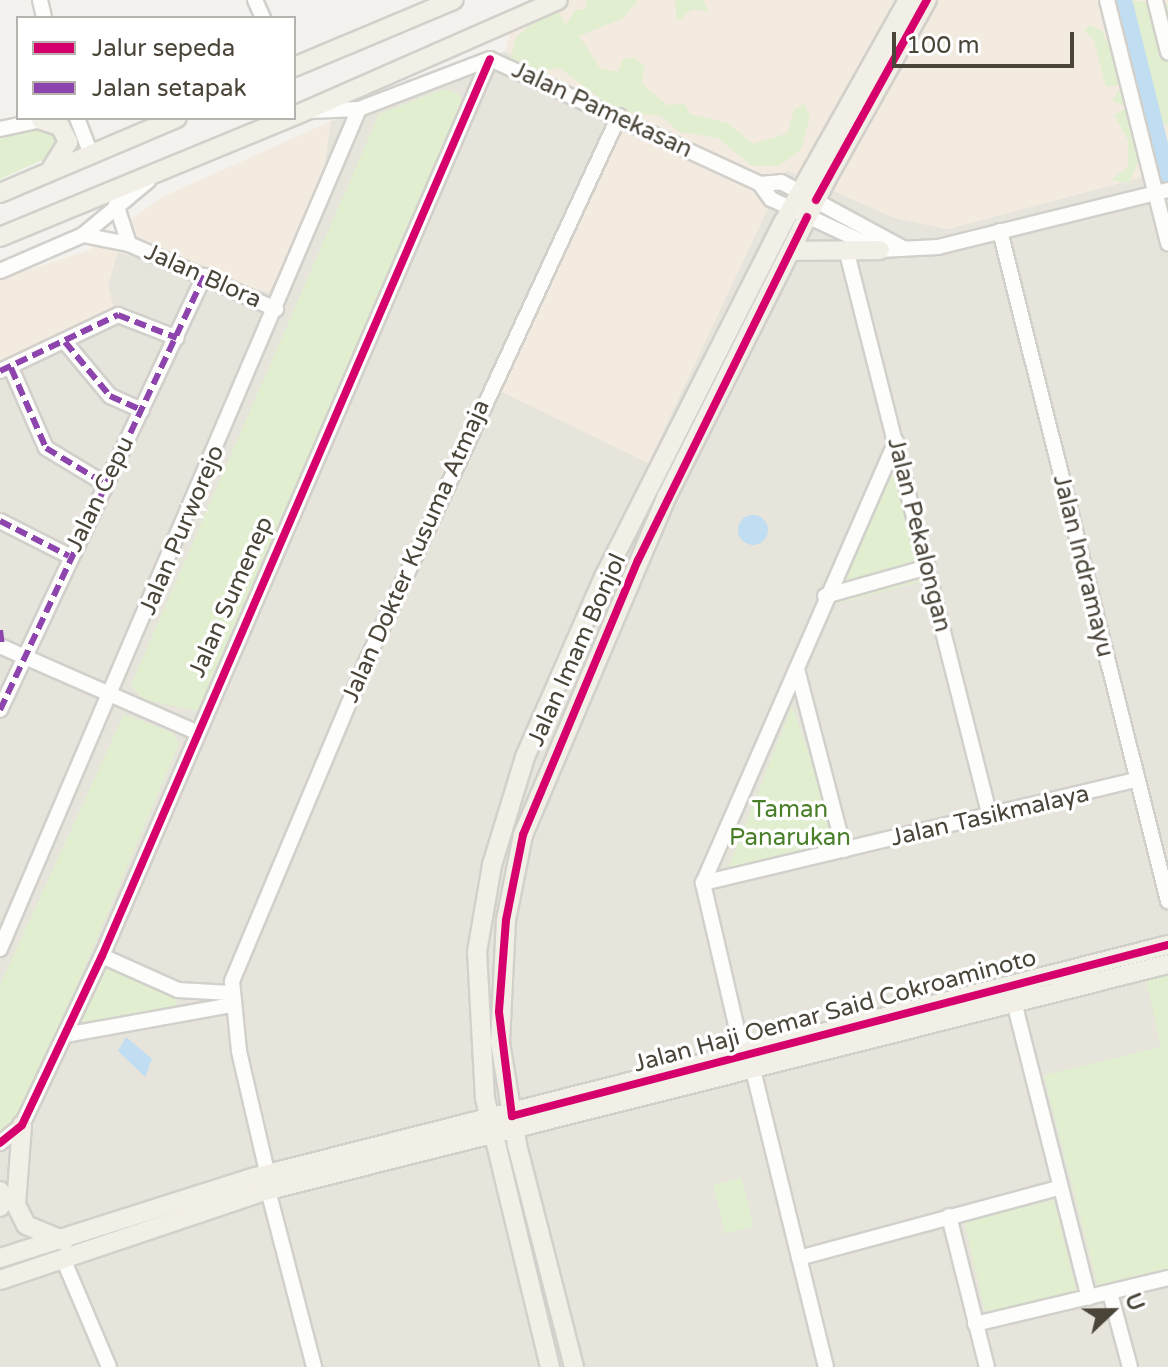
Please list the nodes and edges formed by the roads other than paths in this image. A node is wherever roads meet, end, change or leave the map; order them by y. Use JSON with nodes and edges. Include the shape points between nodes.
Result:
{"nodes":[{"id":1,"x":453,"y":0,"type":"edge"},
{"id":2,"x":558,"y":0,"type":"edge"},
{"id":3,"x":908,"y":0,"type":"edge"},
{"id":4,"x":927,"y":0,"type":"edge"},
{"id":5,"x":1107,"y":0,"type":"edge"},
{"id":6,"x":1155,"y":0,"type":"edge"},
{"id":7,"x":427,"y":6,"type":"edge"},
{"id":8,"x":1168,"y":52,"type":"edge"},
{"id":9,"x":490,"y":59,"type":"junction"},
{"id":10,"x":296,"y":66,"type":"edge"},
{"id":11,"x":359,"y":109,"type":"junction"},
{"id":12,"x":296,"y":115,"type":"edge"},
{"id":13,"x":619,"y":116,"type":"junction"},
{"id":14,"x":43,"y":120,"type":"edge"},
{"id":15,"x":50,"y":120,"type":"edge"},
{"id":16,"x":78,"y":120,"type":"edge"},
{"id":17,"x":172,"y":120,"type":"edge"},
{"id":18,"x":284,"y":120,"type":"edge"},
{"id":19,"x":0,"y":129,"type":"edge"},
{"id":20,"x":91,"y":155,"type":"junction"},
{"id":21,"x":43,"y":174,"type":"junction"},
{"id":22,"x":155,"y":176,"type":"junction"},
{"id":23,"x":760,"y":184,"type":"junction"},
{"id":24,"x":1162,"y":191,"type":"edge"},
{"id":25,"x":0,"y":193,"type":"edge"},
{"id":26,"x":809,"y":196,"type":"junction"},
{"id":27,"x":116,"y":204,"type":"junction"},
{"id":28,"x":799,"y":214,"type":"junction"},
{"id":29,"x":1000,"y":231,"type":"junction"},
{"id":30,"x":83,"y":235,"type":"junction"},
{"id":31,"x":0,"y":237,"type":"edge"},
{"id":32,"x":1168,"y":243,"type":"edge"},
{"id":33,"x":129,"y":244,"type":"junction"},
{"id":34,"x":903,"y":248,"type":"junction"},
{"id":35,"x":880,"y":250,"type":"junction"},
{"id":36,"x":790,"y":251,"type":"junction"},
{"id":37,"x":847,"y":253,"type":"junction"},
{"id":38,"x":0,"y":271,"type":"edge"},
{"id":39,"x":204,"y":276,"type":"junction"},
{"id":40,"x":276,"y":309,"type":"junction"},
{"id":41,"x":177,"y":338,"type":"junction"},
{"id":42,"x":65,"y":342,"type":"junction"},
{"id":43,"x":5,"y":370,"type":"edge"},
{"id":44,"x":142,"y":410,"type":"junction"},
{"id":45,"x":896,"y":441,"type":"junction"},
{"id":46,"x":102,"y":482,"type":"junction"},
{"id":47,"x":0,"y":521,"type":"edge"},
{"id":48,"x":69,"y":556,"type":"junction"},
{"id":49,"x":928,"y":567,"type":"junction"},
{"id":50,"x":825,"y":596,"type":"junction"},
{"id":51,"x":1,"y":641,"type":"edge"},
{"id":52,"x":27,"y":652,"type":"junction"},
{"id":53,"x":797,"y":669,"type":"junction"},
{"id":54,"x":113,"y":693,"type":"junction"},
{"id":55,"x":0,"y":710,"type":"edge"},
{"id":56,"x":194,"y":731,"type":"junction"},
{"id":57,"x":1137,"y":780,"type":"junction"},
{"id":58,"x":990,"y":817,"type":"junction"},
{"id":59,"x":844,"y":850,"type":"junction"},
{"id":60,"x":703,"y":883,"type":"junction"},
{"id":61,"x":1168,"y":901,"type":"edge"},
{"id":62,"x":1168,"y":945,"type":"edge"},
{"id":63,"x":0,"y":949,"type":"edge"},
{"id":64,"x":102,"y":956,"type":"junction"},
{"id":65,"x":1168,"y":964,"type":"edge"},
{"id":66,"x":178,"y":990,"type":"junction"},
{"id":67,"x":232,"y":999,"type":"junction"},
{"id":68,"x":1014,"y":1002,"type":"junction"},
{"id":69,"x":181,"y":1012,"type":"junction"},
{"id":70,"x":65,"y":1035,"type":"junction"},
{"id":71,"x":748,"y":1063,"type":"junction"},
{"id":72,"x":513,"y":1123,"type":"junction"},
{"id":73,"x":22,"y":1125,"type":"junction"},
{"id":74,"x":489,"y":1128,"type":"junction"},
{"id":75,"x":0,"y":1143,"type":"edge"},
{"id":76,"x":268,"y":1183,"type":"junction"},
{"id":77,"x":1059,"y":1188,"type":"junction"},
{"id":78,"x":0,"y":1191,"type":"edge"},
{"id":79,"x":0,"y":1207,"type":"edge"},
{"id":80,"x":949,"y":1216,"type":"junction"},
{"id":81,"x":67,"y":1241,"type":"junction"},
{"id":82,"x":0,"y":1258,"type":"edge"},
{"id":83,"x":799,"y":1258,"type":"junction"},
{"id":84,"x":64,"y":1261,"type":"junction"},
{"id":85,"x":1168,"y":1278,"type":"edge"},
{"id":86,"x":0,"y":1280,"type":"edge"},
{"id":87,"x":1110,"y":1293,"type":"junction"},
{"id":88,"x":1089,"y":1298,"type":"junction"},
{"id":89,"x":975,"y":1324,"type":"junction"},
{"id":90,"x":109,"y":1367,"type":"edge"},
{"id":91,"x":314,"y":1367,"type":"edge"},
{"id":92,"x":550,"y":1367,"type":"edge"},
{"id":93,"x":574,"y":1367,"type":"edge"},
{"id":94,"x":826,"y":1367,"type":"edge"},
{"id":95,"x":987,"y":1367,"type":"edge"},
{"id":96,"x":1130,"y":1367,"type":"edge"}],
"edges":[{"from":1,"to":7,"type":"main road"},
{"from":2,"to":12,"type":"main road"},
{"from":3,"to":26,"type":"main road","name":"Jalan Imam Bonjol"},
{"from":4,"to":26,"type":"main road","name":"Jalan Imam Bonjol"},
{"from":5,"to":24,"type":"street"},
{"from":6,"to":8,"type":"street"},
{"from":7,"to":10,"type":"main road"},
{"from":9,"to":11,"type":"street","name":"Jalan Pamekasan"},
{"from":9,"to":13,"type":"street","name":"Jalan Pamekasan"},
{"from":9,"to":56,"type":"street","name":"Jalan Sumenep"},
{"from":11,"to":12,"type":"street","name":"Jalan Pamekasan"},
{"from":11,"to":40,"type":"street","name":"Jalan Purworejo"},
{"from":13,"to":23,"type":"street","name":"Jalan Pamekasan"},
{"from":13,"to":67,"type":"street","name":"Jalan Dokter Kusuma Atmaja","via":[[365,664]]},
{"from":14,"to":19,"type":"street"},
{"from":15,"to":21,"type":"main road","via":[[60,126],[68,142],[63,158]]},
{"from":16,"to":20,"type":"street"},
{"from":17,"to":20,"type":"main road"},
{"from":18,"to":22,"type":"main road"},
{"from":20,"to":21,"type":"main road"},
{"from":21,"to":25,"type":"main road"},
{"from":22,"to":27,"type":"street"},
{"from":22,"to":31,"type":"main road"},
{"from":23,"to":26,"type":"street","name":"Jalan Pamekasan","via":[[781,182]]},
{"from":23,"to":28,"type":"street","name":"Jalan Pamekasan"},
{"from":24,"to":29,"type":"street"},
{"from":24,"to":32,"type":"street"},
{"from":26,"to":28,"type":"main road","name":"Jalan Imam Bonjol"},
{"from":26,"to":34,"type":"street","name":"Jalan Pamekasan"},
{"from":27,"to":30,"type":"street"},
{"from":27,"to":33,"type":"street","name":"Jalan Blora"},
{"from":28,"to":35,"type":"street","name":"Jalan Pamekasan"},
{"from":28,"to":36,"type":"main road","name":"Jalan Imam Bonjol"},
{"from":28,"to":74,"type":"main road","name":"Jalan Imam Bonjol","via":[[604,577],[520,769],[492,865],[477,952]]},
{"from":29,"to":34,"type":"street"},
{"from":29,"to":57,"type":"street","name":"Jalan Indramayu"},
{"from":30,"to":33,"type":"street","name":"Jalan Blora"},
{"from":30,"to":38,"type":"street"},
{"from":33,"to":39,"type":"street","name":"Jalan Blora"},
{"from":34,"to":35,"type":"street"},
{"from":35,"to":37,"type":"main road"},
{"from":36,"to":37,"type":"main road"},
{"from":36,"to":72,"type":"main road","name":"Jalan Imam Bonjol","via":[[640,556],[523,835],[506,920],[499,1012]]},
{"from":37,"to":45,"type":"street","name":"Jalan Pekalongan"},
{"from":39,"to":40,"type":"street","name":"Jalan Blora"},
{"from":39,"to":41,"type":"street","name":"Jalan Cepu"},
{"from":40,"to":54,"type":"street","name":"Jalan Purworejo"},
{"from":41,"to":42,"type":"street","via":[[118,315]]},
{"from":41,"to":44,"type":"street","name":"Jalan Cepu"},
{"from":42,"to":43,"type":"street"},
{"from":42,"to":44,"type":"street","via":[[110,396]]},
{"from":43,"to":46,"type":"street","via":[[46,448]]},
{"from":44,"to":46,"type":"street","name":"Jalan Cepu"},
{"from":45,"to":49,"type":"street","name":"Jalan Pekalongan"},
{"from":45,"to":50,"type":"street"},
{"from":46,"to":48,"type":"street","name":"Jalan Cepu"},
{"from":47,"to":48,"type":"street"},
{"from":48,"to":52,"type":"street","name":"Jalan Cepu"},
{"from":49,"to":50,"type":"street"},
{"from":49,"to":58,"type":"street","name":"Jalan Pekalongan"},
{"from":50,"to":53,"type":"street"},
{"from":51,"to":52,"type":"street"},
{"from":52,"to":54,"type":"street"},
{"from":52,"to":55,"type":"street","name":"Jalan Cepu"},
{"from":53,"to":59,"type":"street"},
{"from":53,"to":60,"type":"street"},
{"from":54,"to":56,"type":"street"},
{"from":54,"to":63,"type":"street","name":"Jalan Purworejo"},
{"from":56,"to":64,"type":"street","name":"Jalan Sumenep"},
{"from":57,"to":58,"type":"street","name":"Jalan Tasikmalaya"},
{"from":57,"to":61,"type":"street","name":"Jalan Indramayu"},
{"from":58,"to":59,"type":"street","name":"Jalan Tasikmalaya"},
{"from":59,"to":60,"type":"street","name":"Jalan Tasikmalaya"},
{"from":60,"to":71,"type":"street"},
{"from":62,"to":71,"type":"main road","name":"Jalan Haji Oemar Said Cokroaminoto"},
{"from":64,"to":66,"type":"street"},
{"from":64,"to":70,"type":"street","name":"Jalan Sumenep"},
{"from":65,"to":68,"type":"main road","name":"Jalan Haji Oemar Said Cokroaminoto"},
{"from":66,"to":67,"type":"street"},
{"from":66,"to":69,"type":"street"},
{"from":67,"to":69,"type":"street"},
{"from":67,"to":76,"type":"street"},
{"from":68,"to":71,"type":"main road","name":"Jalan Haji Oemar Said Cokroaminoto"},
{"from":68,"to":77,"type":"street"},
{"from":69,"to":70,"type":"street"},
{"from":70,"to":73,"type":"street","name":"Jalan Sumenep"},
{"from":71,"to":72,"type":"main road","name":"Jalan Haji Oemar Said Cokroaminoto"},
{"from":71,"to":83,"type":"street"},
{"from":72,"to":74,"type":"main road","name":"Jalan Haji Oemar Said Cokroaminoto"},
{"from":72,"to":93,"type":"main road","name":"Jalan Imam Bonjol"},
{"from":73,"to":75,"type":"street","name":"Jalan Sumenep"},
{"from":73,"to":81,"type":"main road","via":[[16,1205],[40,1235]]},
{"from":74,"to":76,"type":"main road","name":"Jalan Haji Oemar Said Cokroaminoto"},
{"from":74,"to":92,"type":"main road","name":"Jalan Imam Bonjol"},
{"from":76,"to":81,"type":"main road","name":"Jalan Haji Oemar Said Cokroaminoto"},
{"from":76,"to":84,"type":"main road","name":"Jalan Haji Oemar Said Cokroaminoto"},
{"from":76,"to":91,"type":"street"},
{"from":77,"to":80,"type":"street"},
{"from":77,"to":88,"type":"street"},
{"from":78,"to":79,"type":"main road"},
{"from":80,"to":83,"type":"street"},
{"from":80,"to":89,"type":"street"},
{"from":81,"to":82,"type":"main road","name":"Jalan Haji Oemar Said Cokroaminoto"},
{"from":83,"to":94,"type":"street"},
{"from":84,"to":86,"type":"main road","name":"Jalan Haji Oemar Said Cokroaminoto"},
{"from":84,"to":90,"type":"street"},
{"from":85,"to":87,"type":"street"},
{"from":87,"to":88,"type":"street"},
{"from":87,"to":96,"type":"street"},
{"from":88,"to":89,"type":"street"},
{"from":89,"to":95,"type":"street"}]}
